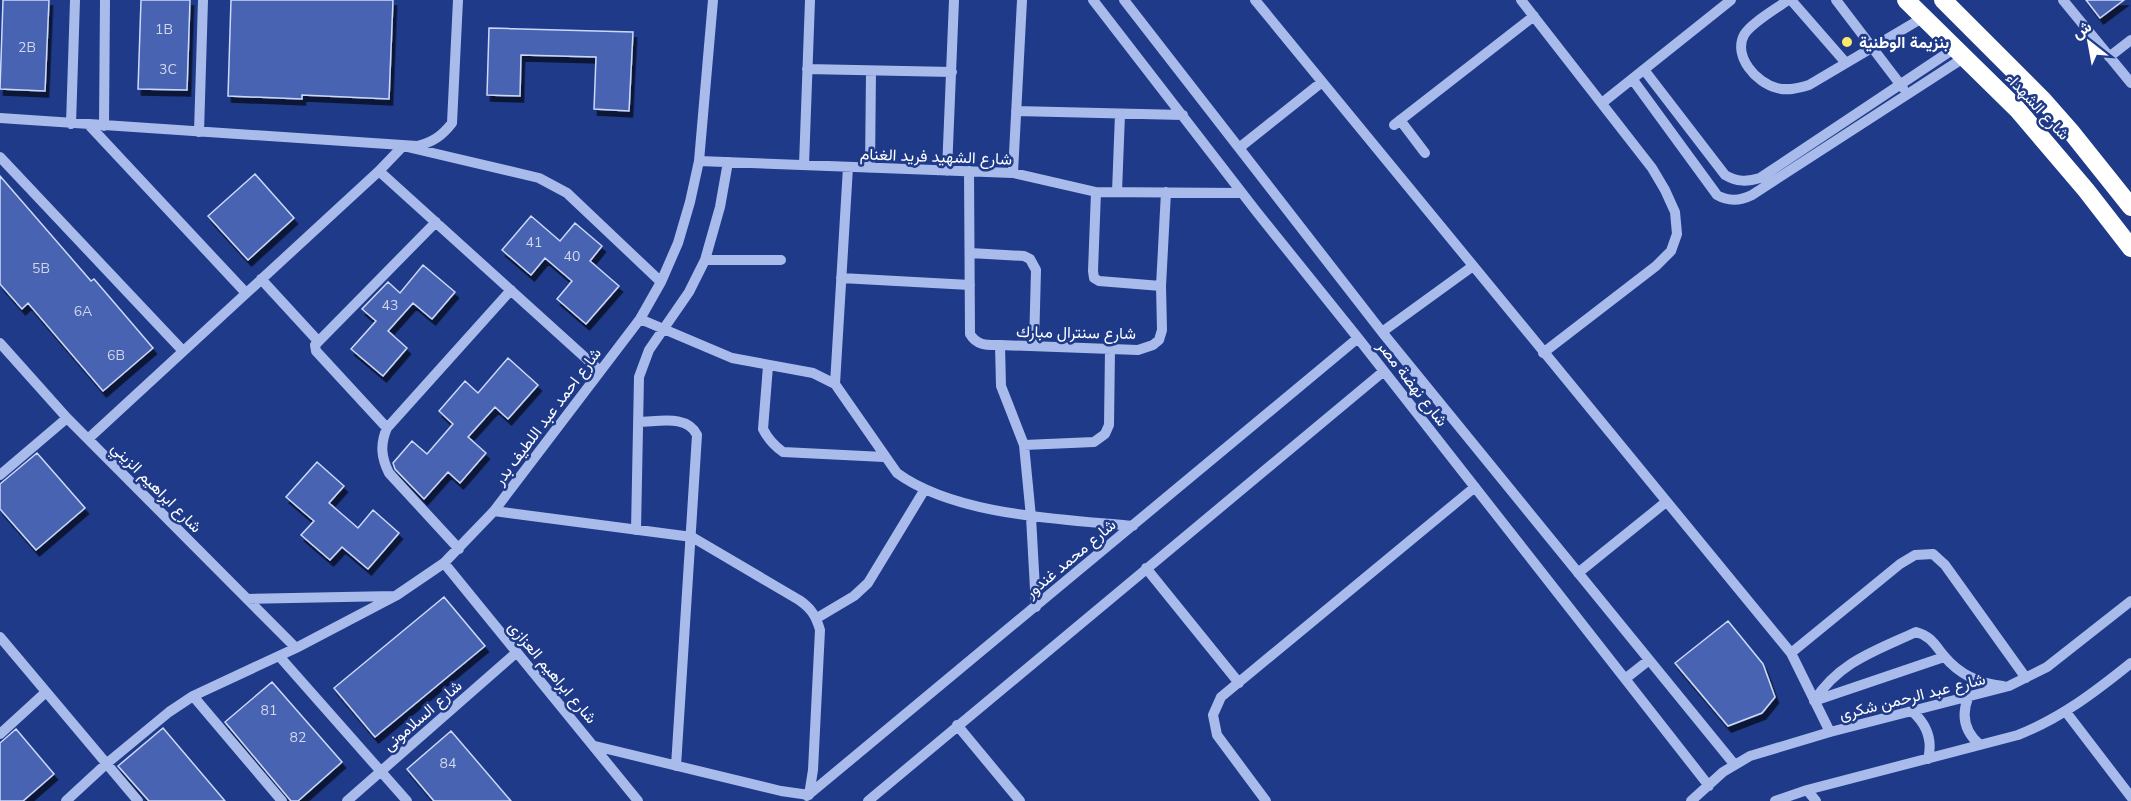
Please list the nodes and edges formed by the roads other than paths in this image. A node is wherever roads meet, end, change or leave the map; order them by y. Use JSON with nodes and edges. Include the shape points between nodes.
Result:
{"nodes":[{"id":1,"x":75,"y":0,"type":"edge"},
{"id":2,"x":105,"y":0,"type":"edge"},
{"id":3,"x":203,"y":0,"type":"edge"},
{"id":4,"x":458,"y":0,"type":"edge"},
{"id":5,"x":713,"y":0,"type":"edge"},
{"id":6,"x":810,"y":0,"type":"edge"},
{"id":7,"x":954,"y":0,"type":"edge"},
{"id":8,"x":1022,"y":0,"type":"edge"},
{"id":9,"x":1093,"y":0,"type":"edge"},
{"id":10,"x":1124,"y":0,"type":"edge"},
{"id":11,"x":1255,"y":0,"type":"edge"},
{"id":12,"x":1521,"y":0,"type":"edge"},
{"id":13,"x":1731,"y":0,"type":"edge"},
{"id":14,"x":1790,"y":0,"type":"edge"},
{"id":15,"x":1836,"y":0,"type":"edge"},
{"id":16,"x":1906,"y":0,"type":"edge"},
{"id":17,"x":1943,"y":0,"type":"edge"},
{"id":18,"x":2063,"y":0,"type":"edge"},
{"id":19,"x":1534,"y":16,"type":"junction"},
{"id":20,"x":1924,"y":17,"type":"junction"},
{"id":21,"x":2131,"y":40,"type":"edge"},
{"id":22,"x":1872,"y":48,"type":"junction"},
{"id":23,"x":1960,"y":53,"type":"junction"},
{"id":24,"x":2109,"y":57,"type":"junction"},
{"id":25,"x":1846,"y":63,"type":"junction"},
{"id":26,"x":807,"y":69,"type":"junction"},
{"id":27,"x":871,"y":70,"type":"junction"},
{"id":28,"x":1645,"y":70,"type":"junction"},
{"id":29,"x":952,"y":72,"type":"junction"},
{"id":30,"x":1633,"y":80,"type":"junction"},
{"id":31,"x":1322,"y":82,"type":"junction"},
{"id":32,"x":2131,"y":83,"type":"edge"},
{"id":33,"x":1900,"y":84,"type":"junction"},
{"id":34,"x":1908,"y":94,"type":"junction"},
{"id":35,"x":1602,"y":103,"type":"junction"},
{"id":36,"x":1016,"y":111,"type":"junction"},
{"id":37,"x":1120,"y":114,"type":"junction"},
{"id":38,"x":1183,"y":115,"type":"junction"},
{"id":39,"x":0,"y":118,"type":"edge"},
{"id":40,"x":71,"y":124,"type":"junction"},
{"id":41,"x":89,"y":125,"type":"junction"},
{"id":42,"x":104,"y":126,"type":"junction"},
{"id":43,"x":199,"y":132,"type":"junction"},
{"id":44,"x":403,"y":146,"type":"junction"},
{"id":45,"x":1239,"y":148,"type":"junction"},
{"id":46,"x":1425,"y":153,"type":"dead end"},
{"id":47,"x":0,"y":157,"type":"edge"},
{"id":48,"x":699,"y":160,"type":"junction"},
{"id":49,"x":728,"y":162,"type":"junction"},
{"id":50,"x":804,"y":165,"type":"junction"},
{"id":51,"x":848,"y":167,"type":"junction"},
{"id":52,"x":870,"y":168,"type":"junction"},
{"id":53,"x":1720,"y":168,"type":"junction"},
{"id":54,"x":379,"y":171,"type":"junction"},
{"id":55,"x":947,"y":171,"type":"junction"},
{"id":56,"x":969,"y":171,"type":"junction"},
{"id":57,"x":1013,"y":173,"type":"junction"},
{"id":58,"x":1705,"y":178,"type":"junction"},
{"id":59,"x":1096,"y":192,"type":"junction"},
{"id":60,"x":1117,"y":192,"type":"junction"},
{"id":61,"x":1166,"y":192,"type":"junction"},
{"id":62,"x":1242,"y":194,"type":"junction"},
{"id":63,"x":2131,"y":207,"type":"edge"},
{"id":64,"x":436,"y":222,"type":"junction"},
{"id":65,"x":2131,"y":248,"type":"edge"},
{"id":66,"x":970,"y":253,"type":"junction"},
{"id":67,"x":705,"y":260,"type":"junction"},
{"id":68,"x":782,"y":260,"type":"dead end"},
{"id":69,"x":1473,"y":266,"type":"junction"},
{"id":70,"x":841,"y":278,"type":"junction"},
{"id":71,"x":261,"y":279,"type":"junction"},
{"id":72,"x":661,"y":282,"type":"junction"},
{"id":73,"x":970,"y":285,"type":"junction"},
{"id":74,"x":1161,"y":286,"type":"junction"},
{"id":75,"x":511,"y":290,"type":"junction"},
{"id":76,"x":246,"y":293,"type":"junction"},
{"id":77,"x":640,"y":319,"type":"junction"},
{"id":78,"x":664,"y":329,"type":"junction"},
{"id":79,"x":1382,"y":332,"type":"junction"},
{"id":80,"x":1358,"y":338,"type":"junction"},
{"id":81,"x":318,"y":341,"type":"junction"},
{"id":82,"x":1000,"y":345,"type":"junction"},
{"id":83,"x":1,"y":346,"type":"edge"},
{"id":84,"x":1034,"y":346,"type":"junction"},
{"id":85,"x":1110,"y":349,"type":"junction"},
{"id":86,"x":183,"y":351,"type":"junction"},
{"id":87,"x":1543,"y":353,"type":"junction"},
{"id":88,"x":768,"y":366,"type":"junction"},
{"id":89,"x":600,"y":371,"type":"junction"},
{"id":90,"x":1384,"y":371,"type":"junction"},
{"id":91,"x":835,"y":384,"type":"junction"},
{"id":92,"x":67,"y":418,"type":"junction"},
{"id":93,"x":638,"y":422,"type":"junction"},
{"id":94,"x":387,"y":428,"type":"junction"},
{"id":95,"x":88,"y":439,"type":"junction"},
{"id":96,"x":1024,"y":445,"type":"junction"},
{"id":97,"x":884,"y":457,"type":"junction"},
{"id":98,"x":0,"y":475,"type":"edge"},
{"id":99,"x":1475,"y":487,"type":"junction"},
{"id":100,"x":925,"y":489,"type":"junction"},
{"id":101,"x":1666,"y":502,"type":"junction"},
{"id":102,"x":494,"y":511,"type":"junction"},
{"id":103,"x":1031,"y":517,"type":"junction"},
{"id":104,"x":1133,"y":526,"type":"junction"},
{"id":105,"x":636,"y":530,"type":"junction"},
{"id":106,"x":692,"y":537,"type":"junction"},
{"id":107,"x":459,"y":549,"type":"junction"},
{"id":108,"x":444,"y":563,"type":"junction"},
{"id":109,"x":1146,"y":568,"type":"junction"},
{"id":110,"x":1578,"y":573,"type":"junction"},
{"id":111,"x":397,"y":596,"type":"junction"},
{"id":112,"x":247,"y":598,"type":"junction"},
{"id":113,"x":2131,"y":601,"type":"edge"},
{"id":114,"x":1036,"y":607,"type":"junction"},
{"id":115,"x":817,"y":618,"type":"junction"},
{"id":116,"x":0,"y":638,"type":"edge"},
{"id":117,"x":296,"y":648,"type":"junction"},
{"id":118,"x":517,"y":652,"type":"junction"},
{"id":119,"x":1791,"y":653,"type":"junction"},
{"id":120,"x":279,"y":656,"type":"junction"},
{"id":121,"x":1944,"y":657,"type":"junction"},
{"id":122,"x":1649,"y":660,"type":"junction"},
{"id":123,"x":2131,"y":663,"type":"edge"},
{"id":124,"x":2026,"y":678,"type":"junction"},
{"id":125,"x":1625,"y":679,"type":"junction"},
{"id":126,"x":1239,"y":683,"type":"junction"},
{"id":127,"x":2009,"y":686,"type":"junction"},
{"id":128,"x":46,"y":692,"type":"junction"},
{"id":129,"x":193,"y":696,"type":"junction"},
{"id":130,"x":1968,"y":698,"type":"junction"},
{"id":131,"x":1814,"y":701,"type":"junction"},
{"id":132,"x":1913,"y":712,"type":"junction"},
{"id":133,"x":2066,"y":712,"type":"junction"},
{"id":134,"x":957,"y":725,"type":"junction"},
{"id":135,"x":1830,"y":732,"type":"junction"},
{"id":136,"x":0,"y":734,"type":"edge"},
{"id":137,"x":1980,"y":745,"type":"junction"},
{"id":138,"x":595,"y":746,"type":"junction"},
{"id":139,"x":1928,"y":759,"type":"junction"},
{"id":140,"x":1734,"y":764,"type":"junction"},
{"id":141,"x":106,"y":765,"type":"junction"},
{"id":142,"x":676,"y":766,"type":"junction"},
{"id":143,"x":381,"y":771,"type":"junction"},
{"id":144,"x":1708,"y":786,"type":"junction"},
{"id":145,"x":1808,"y":790,"type":"junction"},
{"id":146,"x":2131,"y":796,"type":"edge"},
{"id":147,"x":805,"y":798,"type":"edge"},
{"id":148,"x":66,"y":801,"type":"edge"},
{"id":149,"x":138,"y":801,"type":"edge"},
{"id":150,"x":282,"y":801,"type":"edge"},
{"id":151,"x":347,"y":801,"type":"edge"},
{"id":152,"x":407,"y":801,"type":"edge"},
{"id":153,"x":638,"y":801,"type":"edge"},
{"id":154,"x":868,"y":801,"type":"edge"},
{"id":155,"x":1020,"y":801,"type":"edge"},
{"id":156,"x":1266,"y":801,"type":"edge"},
{"id":157,"x":1691,"y":801,"type":"edge"},
{"id":158,"x":1775,"y":801,"type":"edge"},
{"id":159,"x":1816,"y":801,"type":"edge"}],
"edges":[{"from":1,"to":40,"type":"street"},
{"from":2,"to":42,"type":"street"},
{"from":3,"to":43,"type":"street"},
{"from":4,"to":44,"type":"street","via":[[452,123],[431,142]]},
{"from":5,"to":48,"type":"street","name":"شارع احمد عبد اللطيف بدر"},
{"from":6,"to":26,"type":"street"},
{"from":7,"to":29,"type":"street"},
{"from":8,"to":36,"type":"street"},
{"from":9,"to":38,"type":"street","name":"شارع نهضة مصر"},
{"from":10,"to":45,"type":"street","name":"شارع نهضة مصر"},
{"from":11,"to":31,"type":"street"},
{"from":12,"to":19,"type":"street"},
{"from":13,"to":28,"type":"street"},
{"from":14,"to":25,"type":"street"},
{"from":14,"to":25,"type":"street","via":[[1752,26],[1743,37],[1742,57],[1762,81],[1777,88],[1799,88]]},
{"from":15,"to":22,"type":"street"},
{"from":16,"to":20,"type":"highway","name":"شارع الشهداء"},
{"from":17,"to":63,"type":"highway","name":"شارع الشهداء","via":[[2042,99]]},
{"from":18,"to":24,"type":"street"},
{"from":19,"to":35,"type":"street"},
{"from":19,"to":46,"type":"street","via":[[1397,122]]},
{"from":20,"to":22,"type":"street"},
{"from":20,"to":23,"type":"highway","name":"شارع الشهداء"},
{"from":21,"to":24,"type":"street"},
{"from":22,"to":25,"type":"street"},
{"from":22,"to":33,"type":"street"},
{"from":23,"to":33,"type":"street"},
{"from":23,"to":34,"type":"street"},
{"from":23,"to":65,"type":"highway","name":"شارع الشهداء","via":[[2046,142]]},
{"from":24,"to":32,"type":"street"},
{"from":26,"to":27,"type":"street"},
{"from":26,"to":50,"type":"street"},
{"from":27,"to":29,"type":"street"},
{"from":27,"to":52,"type":"street"},
{"from":28,"to":30,"type":"street"},
{"from":28,"to":53,"type":"street"},
{"from":29,"to":55,"type":"street"},
{"from":30,"to":35,"type":"street"},
{"from":30,"to":58,"type":"street"},
{"from":31,"to":45,"type":"street"},
{"from":31,"to":69,"type":"street"},
{"from":33,"to":34,"type":"street"},
{"from":33,"to":53,"type":"street","via":[[1760,178],[1733,180]]},
{"from":34,"to":58,"type":"street","via":[[1744,199],[1722,198]]},
{"from":35,"to":87,"type":"street","via":[[1665,190],[1675,212],[1677,234],[1671,250],[1656,266]]},
{"from":36,"to":37,"type":"street"},
{"from":36,"to":57,"type":"street"},
{"from":37,"to":38,"type":"street"},
{"from":37,"to":60,"type":"street"},
{"from":38,"to":62,"type":"street","name":"شارع نهضة مصر"},
{"from":39,"to":40,"type":"street"},
{"from":40,"to":41,"type":"street"},
{"from":41,"to":42,"type":"street"},
{"from":41,"to":76,"type":"street"},
{"from":42,"to":43,"type":"street"},
{"from":43,"to":44,"type":"street"},
{"from":44,"to":54,"type":"street"},
{"from":44,"to":72,"type":"street","via":[[540,178],[567,193]]},
{"from":45,"to":79,"type":"street","name":"شارع نهضة مصر"},
{"from":47,"to":86,"type":"street"},
{"from":48,"to":49,"type":"street","name":"شارع الشهيد فريد الغنام"},
{"from":48,"to":72,"type":"street","name":"شارع احمد عبد اللطيف بدر","via":[[678,243]]},
{"from":49,"to":50,"type":"street","name":"شارع الشهيد فريد الغنام"},
{"from":49,"to":67,"type":"street"},
{"from":50,"to":51,"type":"street","name":"شارع الشهيد فريد الغنام"},
{"from":51,"to":52,"type":"street","name":"شارع الشهيد فريد الغنام"},
{"from":51,"to":70,"type":"street"},
{"from":52,"to":55,"type":"street","name":"شارع الشهيد فريد الغنام"},
{"from":53,"to":58,"type":"street"},
{"from":54,"to":64,"type":"street"},
{"from":54,"to":71,"type":"street"},
{"from":55,"to":56,"type":"street","name":"شارع الشهيد فريد الغنام"},
{"from":56,"to":57,"type":"street","name":"شارع الشهيد فريد الغنام"},
{"from":56,"to":66,"type":"street"},
{"from":57,"to":59,"type":"street","name":"شارع الشهيد فريد الغنام"},
{"from":59,"to":60,"type":"street","name":"شارع الشهيد فريد الغنام"},
{"from":59,"to":74,"type":"street","via":[[1094,278]]},
{"from":60,"to":61,"type":"street","name":"شارع الشهيد فريد الغنام"},
{"from":61,"to":62,"type":"street","name":"شارع الشهيد فريد الغنام"},
{"from":61,"to":74,"type":"street","name":"شارع سنترال مبارك"},
{"from":62,"to":80,"type":"street","name":"شارع نهضة مصر"},
{"from":64,"to":75,"type":"street"},
{"from":64,"to":81,"type":"street"},
{"from":66,"to":73,"type":"street"},
{"from":66,"to":84,"type":"street","via":[[1024,256],[1034,264]]},
{"from":67,"to":68,"type":"street"},
{"from":67,"to":78,"type":"street"},
{"from":69,"to":79,"type":"street"},
{"from":69,"to":87,"type":"street"},
{"from":70,"to":73,"type":"street"},
{"from":70,"to":91,"type":"street"},
{"from":71,"to":76,"type":"street"},
{"from":71,"to":81,"type":"street"},
{"from":72,"to":77,"type":"street","name":"شارع احمد عبد اللطيف بدر"},
{"from":73,"to":82,"type":"street","via":[[970,334],[981,345]]},
{"from":74,"to":85,"type":"street","name":"شارع سنترال مبارك","via":[[1159,340],[1138,350]]},
{"from":75,"to":89,"type":"street"},
{"from":75,"to":94,"type":"street"},
{"from":76,"to":86,"type":"street"},
{"from":77,"to":78,"type":"street"},
{"from":77,"to":89,"type":"street","name":"شارع احمد عبد اللطيف بدر"},
{"from":78,"to":88,"type":"street","via":[[732,358]]},
{"from":78,"to":93,"type":"street","via":[[639,377]]},
{"from":79,"to":110,"type":"street","name":"شارع نهضة مصر"},
{"from":80,"to":90,"type":"street","name":"شارع نهضة مصر"},
{"from":80,"to":104,"type":"street","name":"شارع محمد غندور"},
{"from":81,"to":94,"type":"street","via":[[316,351]]},
{"from":82,"to":84,"type":"street","name":"شارع سنترال مبارك"},
{"from":82,"to":96,"type":"street","name":"شارع سنترال مبارك","via":[[1002,386]]},
{"from":83,"to":92,"type":"street","name":"شارع ابراهيم الزيني"},
{"from":84,"to":85,"type":"street","name":"شارع سنترال مبارك"},
{"from":85,"to":96,"type":"street","via":[[1109,425],[1102,438],[1094,442]]},
{"from":86,"to":95,"type":"street"},
{"from":87,"to":101,"type":"street"},
{"from":88,"to":91,"type":"street","via":[[813,373]]},
{"from":88,"to":97,"type":"street","via":[[763,429],[774,446],[783,452]]},
{"from":89,"to":102,"type":"street","name":"شارع احمد عبد اللطيف بدر"},
{"from":90,"to":99,"type":"street","name":"شارع نهضة مصر"},
{"from":90,"to":109,"type":"street"},
{"from":91,"to":97,"type":"street"},
{"from":92,"to":95,"type":"street","name":"شارع ابراهيم الزيني"},
{"from":92,"to":98,"type":"street"},
{"from":93,"to":105,"type":"street"},
{"from":93,"to":106,"type":"street","via":[[679,421],[687,423],[697,435]]},
{"from":94,"to":107,"type":"street","via":[[381,451],[389,473]]},
{"from":95,"to":112,"type":"street","name":"شارع ابراهيم الزيني"},
{"from":96,"to":103,"type":"street","name":"شارع سنترال مبارك"},
{"from":97,"to":100,"type":"street","via":[[897,473]]},
{"from":99,"to":125,"type":"street","name":"شارع نهضة مصر"},
{"from":99,"to":126,"type":"street"},
{"from":100,"to":103,"type":"street","via":[[969,504]]},
{"from":100,"to":115,"type":"street","via":[[868,583]]},
{"from":101,"to":110,"type":"street"},
{"from":101,"to":119,"type":"street"},
{"from":102,"to":105,"type":"street"},
{"from":102,"to":107,"type":"street","name":"شارع احمد عبد اللطيف بدر"},
{"from":103,"to":104,"type":"street"},
{"from":103,"to":114,"type":"street","name":"شارع سنترال مبارك"},
{"from":104,"to":114,"type":"street","name":"شارع محمد غندور"},
{"from":105,"to":106,"type":"street"},
{"from":106,"to":115,"type":"street","via":[[799,600]]},
{"from":106,"to":142,"type":"street"},
{"from":107,"to":108,"type":"street","name":"شارع احمد عبد اللطيف بدر"},
{"from":108,"to":111,"type":"street","name":"شارع احمد عبد اللطيف بدر"},
{"from":108,"to":118,"type":"street","name":"شارع ابراهيم العزازى"},
{"from":109,"to":126,"type":"street"},
{"from":109,"to":134,"type":"street"},
{"from":110,"to":122,"type":"street","name":"شارع نهضة مصر"},
{"from":111,"to":112,"type":"street"},
{"from":111,"to":117,"type":"street","name":"شارع احمد عبد اللطيف بدر"},
{"from":112,"to":117,"type":"street","name":"شارع ابراهيم الزيني"},
{"from":113,"to":124,"type":"street","name":"شارع عبد الرحمن شكرى","via":[[2047,667]]},
{"from":114,"to":147,"type":"street","name":"شارع محمد غندور"},
{"from":115,"to":147,"type":"street","via":[[820,630],[813,770]]},
{"from":116,"to":128,"type":"street"},
{"from":117,"to":120,"type":"street","name":"شارع احمد عبد اللطيف بدر"},
{"from":118,"to":138,"type":"street","name":"شارع ابراهيم العزازى"},
{"from":118,"to":143,"type":"street","name":"شارع السلامونى"},
{"from":119,"to":124,"type":"street","via":[[1900,564],[1915,555],[1933,554]]},
{"from":119,"to":131,"type":"street"},
{"from":120,"to":129,"type":"street","name":"شارع احمد عبد اللطيف بدر"},
{"from":120,"to":143,"type":"street"},
{"from":121,"to":127,"type":"street","via":[[1966,676]]},
{"from":121,"to":131,"type":"street"},
{"from":121,"to":131,"type":"street","via":[[1929,637],[1916,632],[1850,663]]},
{"from":122,"to":125,"type":"street"},
{"from":122,"to":140,"type":"street","name":"شارع نهضة مصر"},
{"from":123,"to":133,"type":"street"},
{"from":124,"to":127,"type":"street","name":"شارع عبد الرحمن شكرى"},
{"from":125,"to":144,"type":"street","name":"شارع نهضة مصر"},
{"from":126,"to":156,"type":"street","via":[[1221,697],[1213,715],[1217,735]]},
{"from":127,"to":130,"type":"street","name":"شارع عبد الرحمن شكرى"},
{"from":128,"to":136,"type":"street"},
{"from":128,"to":141,"type":"street"},
{"from":129,"to":141,"type":"street","name":"شارع احمد عبد اللطيف بدر"},
{"from":129,"to":150,"type":"street"},
{"from":130,"to":132,"type":"street","name":"شارع عبد الرحمن شكرى"},
{"from":130,"to":137,"type":"street","via":[[1964,721]]},
{"from":131,"to":135,"type":"street"},
{"from":132,"to":135,"type":"street","name":"شارع عبد الرحمن شكرى"},
{"from":132,"to":139,"type":"street","via":[[1929,736]]},
{"from":133,"to":137,"type":"street","via":[[2034,729]]},
{"from":133,"to":146,"type":"street"},
{"from":134,"to":154,"type":"street"},
{"from":134,"to":155,"type":"street"},
{"from":135,"to":140,"type":"street","name":"شارع عبد الرحمن شكرى"},
{"from":137,"to":139,"type":"street"},
{"from":138,"to":142,"type":"street"},
{"from":138,"to":153,"type":"street","name":"شارع ابراهيم العزازى"},
{"from":139,"to":145,"type":"street"},
{"from":140,"to":144,"type":"street","name":"شارع عبد الرحمن شكرى"},
{"from":141,"to":148,"type":"street","name":"شارع احمد عبد اللطيف بدر"},
{"from":141,"to":149,"type":"street"},
{"from":142,"to":147,"type":"street"},
{"from":143,"to":151,"type":"street","name":"شارع السلامونى"},
{"from":143,"to":152,"type":"street"},
{"from":144,"to":157,"type":"street","name":"شارع عبد الرحمن شكرى"},
{"from":145,"to":158,"type":"street"},
{"from":145,"to":159,"type":"street"}]}
